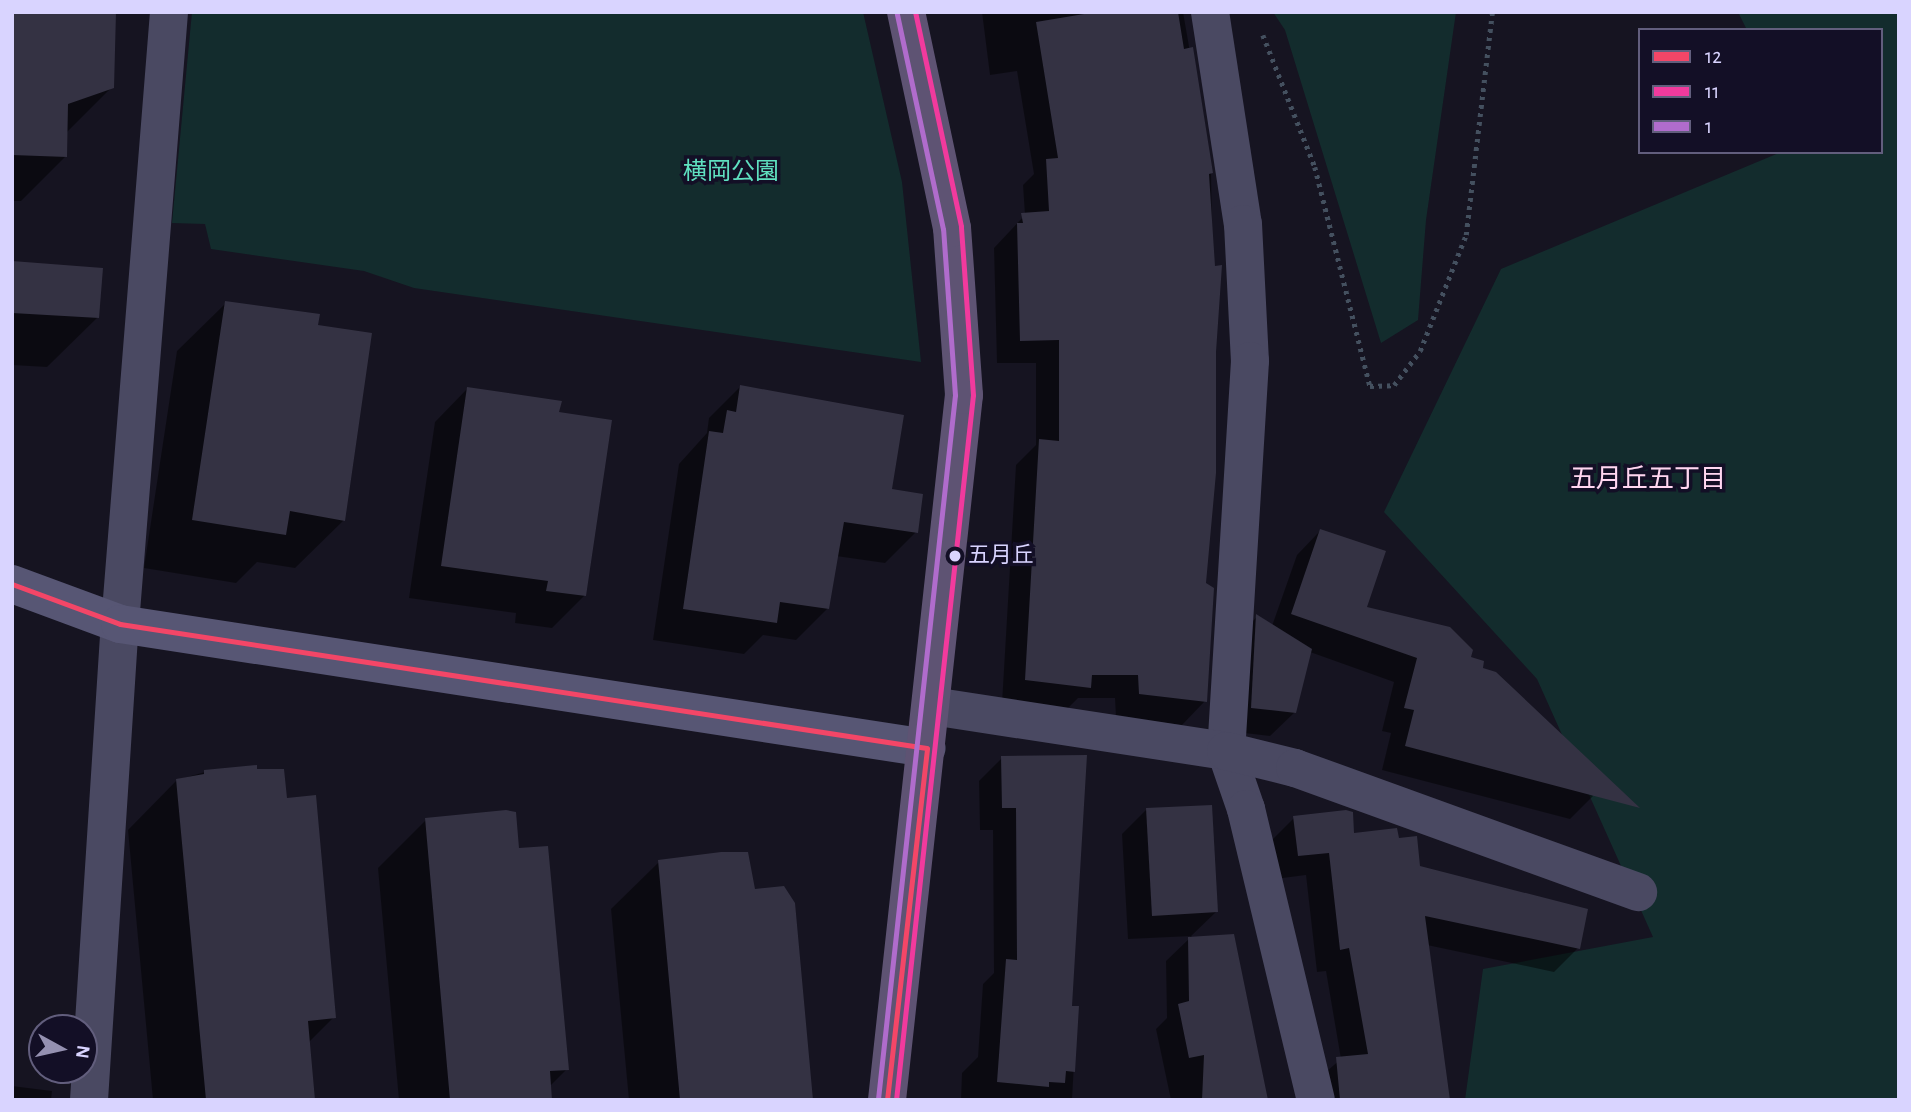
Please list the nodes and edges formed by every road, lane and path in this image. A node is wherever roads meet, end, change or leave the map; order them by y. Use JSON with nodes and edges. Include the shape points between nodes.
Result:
{"nodes":[{"id":1,"x":169,"y":12,"type":"edge"},
{"id":2,"x":906,"y":12,"type":"edge"},
{"id":3,"x":1210,"y":12,"type":"edge"},
{"id":4,"x":1492,"y":12,"type":"edge"},
{"id":5,"x":1256,"y":24,"type":"dead end"},
{"id":6,"x":12,"y":584,"type":"edge"},
{"id":7,"x":120,"y":624,"type":"junction"},
{"id":8,"x":932,"y":706,"type":"junction"},
{"id":9,"x":927,"y":748,"type":"junction"},
{"id":10,"x":1226,"y":751,"type":"junction"},
{"id":11,"x":1638,"y":892,"type":"dead end"},
{"id":12,"x":89,"y":1100,"type":"edge"},
{"id":13,"x":887,"y":1100,"type":"edge"},
{"id":14,"x":1316,"y":1100,"type":"edge"}],
"edges":[{"from":1,"to":7,"type":"street"},
{"from":2,"to":8,"type":"main road","via":[[952,228],[964,395]]},
{"from":3,"to":10,"type":"street","via":[[1243,225],[1250,361]]},
{"from":4,"to":5,"type":"path","via":[[1466,235],[1420,351],[1394,385],[1370,386],[1315,167]]},
{"from":6,"to":7,"type":"street"},
{"from":7,"to":9,"type":"street"},
{"from":7,"to":12,"type":"street"},
{"from":8,"to":9,"type":"main road"},
{"from":8,"to":10,"type":"street"},
{"from":9,"to":13,"type":"main road"},
{"from":10,"to":11,"type":"street","via":[[1295,768]]},
{"from":10,"to":14,"type":"street","via":[[1246,809]]}]}
